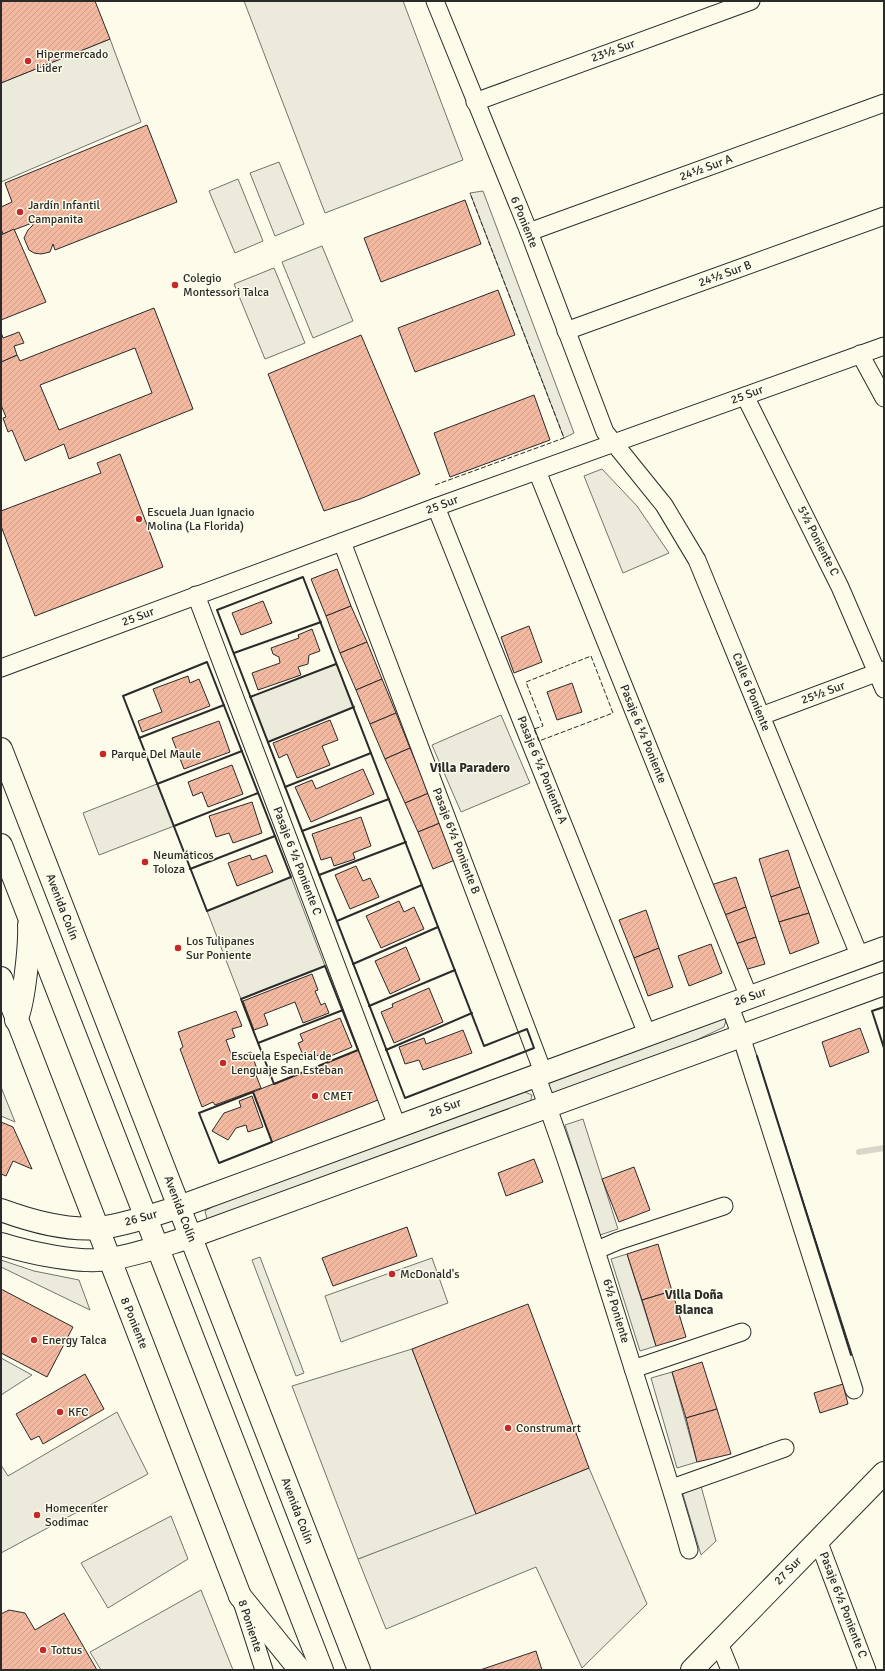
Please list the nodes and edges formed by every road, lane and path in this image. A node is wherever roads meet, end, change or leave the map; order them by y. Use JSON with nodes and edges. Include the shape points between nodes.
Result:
{"nodes":[{"id":1,"x":435,"y":1,"type":"edge"},
{"id":2,"x":751,"y":1,"type":"edge"},
{"id":3,"x":474,"y":102,"type":"junction"},
{"id":4,"x":884,"y":103,"type":"edge"},
{"id":5,"x":884,"y":216,"type":"edge"},
{"id":6,"x":529,"y":232,"type":"junction"},
{"id":7,"x":566,"y":331,"type":"junction"},
{"id":8,"x":884,"y":346,"type":"edge"},
{"id":9,"x":860,"y":354,"type":"junction"},
{"id":10,"x":745,"y":396,"type":"junction"},
{"id":11,"x":884,"y":398,"type":"edge"},
{"id":12,"x":613,"y":443,"type":"junction"},
{"id":13,"x":537,"y":471,"type":"junction"},
{"id":14,"x":436,"y":507,"type":"junction"},
{"id":15,"x":342,"y":542,"type":"junction"},
{"id":16,"x":196,"y":595,"type":"junction"},
{"id":17,"x":1,"y":668,"type":"edge"},
{"id":18,"x":881,"y":671,"type":"edge"},
{"id":19,"x":884,"y":690,"type":"edge"},
{"id":20,"x":761,"y":716,"type":"junction"},
{"id":21,"x":1,"y":749,"type":"edge"},
{"id":22,"x":1,"y":845,"type":"edge"},
{"id":23,"x":28,"y":916,"type":"junction"},
{"id":24,"x":884,"y":948,"type":"edge"},
{"id":25,"x":860,"y":957,"type":"junction"},
{"id":26,"x":1,"y":978,"type":"edge"},
{"id":27,"x":884,"y":984,"type":"edge"},
{"id":28,"x":739,"y":1000,"type":"junction"},
{"id":29,"x":839,"y":1000,"type":"junction"},
{"id":30,"x":16,"y":1020,"type":"junction"},
{"id":31,"x":648,"y":1034,"type":"junction"},
{"id":32,"x":741,"y":1036,"type":"junction"},
{"id":33,"x":540,"y":1074,"type":"junction"},
{"id":34,"x":548,"y":1107,"type":"junction"},
{"id":35,"x":397,"y":1126,"type":"junction"},
{"id":36,"x":724,"y":1206,"type":"dead end"},
{"id":37,"x":179,"y":1207,"type":"junction"},
{"id":38,"x":1,"y":1210,"type":"edge"},
{"id":39,"x":146,"y":1217,"type":"junction"},
{"id":40,"x":97,"y":1228,"type":"junction"},
{"id":41,"x":190,"y":1237,"type":"junction"},
{"id":42,"x":1,"y":1244,"type":"edge"},
{"id":43,"x":157,"y":1248,"type":"junction"},
{"id":44,"x":597,"y":1250,"type":"junction"},
{"id":45,"x":110,"y":1260,"type":"junction"},
{"id":46,"x":742,"y":1332,"type":"dead end"},
{"id":47,"x":633,"y":1369,"type":"junction"},
{"id":48,"x":854,"y":1390,"type":"dead end"},
{"id":49,"x":785,"y":1448,"type":"dead end"},
{"id":50,"x":884,"y":1473,"type":"edge"},
{"id":51,"x":672,"y":1488,"type":"junction"},
{"id":52,"x":818,"y":1540,"type":"junction"},
{"id":53,"x":689,"y":1550,"type":"dead end"},
{"id":54,"x":240,"y":1596,"type":"junction"},
{"id":55,"x":719,"y":1643,"type":"junction"},
{"id":56,"x":264,"y":1670,"type":"edge"},
{"id":57,"x":300,"y":1670,"type":"edge"},
{"id":58,"x":322,"y":1670,"type":"edge"},
{"id":59,"x":358,"y":1670,"type":"edge"},
{"id":60,"x":692,"y":1670,"type":"edge"},
{"id":61,"x":730,"y":1670,"type":"edge"},
{"id":62,"x":867,"y":1670,"type":"edge"}],
"edges":[{"from":1,"to":3,"type":"street","name":"6 Poniente"},
{"from":2,"to":3,"type":"street","name":"23½ Sur"},
{"from":3,"to":6,"type":"street","name":"6 Poniente"},
{"from":4,"to":6,"type":"street","name":"24½ Sur A"},
{"from":5,"to":7,"type":"street","name":"24½ Sur B"},
{"from":6,"to":7,"type":"street","name":"6 Poniente"},
{"from":7,"to":12,"type":"street","name":"6 Poniente","via":[[605,432]]},
{"from":8,"to":9,"type":"street","name":"25 Sur"},
{"from":9,"to":10,"type":"street","name":"25 Sur"},
{"from":9,"to":11,"type":"street"},
{"from":10,"to":12,"type":"street","name":"25 Sur"},
{"from":10,"to":18,"type":"street","name":"5½ Poniente C"},
{"from":12,"to":13,"type":"street","name":"25 Sur"},
{"from":12,"to":20,"type":"street","name":"Calle 6 Poniente","via":[[664,505],[689,544]]},
{"from":13,"to":14,"type":"street","name":"25 Sur"},
{"from":13,"to":28,"type":"street","name":"Pasaje 6 ½ Poniente"},
{"from":14,"to":15,"type":"street","name":"25 Sur"},
{"from":14,"to":31,"type":"street","name":"Pasaje 6 ½ Poniente A"},
{"from":15,"to":16,"type":"street","name":"25 Sur"},
{"from":15,"to":33,"type":"street","name":"Pasaje 6½ Poniente B"},
{"from":16,"to":17,"type":"street","name":"25 Sur"},
{"from":16,"to":35,"type":"street","name":"Pasaje 6 ½ Poniente C"},
{"from":18,"to":19,"type":"street","name":"5½ Poniente C"},
{"from":18,"to":20,"type":"street","name":"25½ Sur"},
{"from":20,"to":25,"type":"street","name":"Calle 6 Poniente"},
{"from":21,"to":37,"type":"street","name":"Avenida Colín"},
{"from":22,"to":23,"type":"street"},
{"from":23,"to":30,"type":"street","via":[[28,950],[21,1007]]},
{"from":23,"to":39,"type":"street"},
{"from":24,"to":25,"type":"street","name":"26 Sur"},
{"from":25,"to":28,"type":"street","name":"26 Sur"},
{"from":25,"to":29,"type":"street","via":[[856,971]]},
{"from":26,"to":30,"type":"street","name":"8 Poniente"},
{"from":27,"to":29,"type":"street"},
{"from":28,"to":31,"type":"street","name":"26 Sur"},
{"from":28,"to":32,"type":"street","name":"Pasaje 6 ½ Poniente"},
{"from":29,"to":32,"type":"street"},
{"from":30,"to":40,"type":"street","name":"8 Poniente"},
{"from":31,"to":33,"type":"street","name":"26 Sur"},
{"from":32,"to":34,"type":"street"},
{"from":32,"to":48,"type":"street","name":"Pasaje 6 ½ Poniente"},
{"from":33,"to":34,"type":"street","name":"6½ Poniente"},
{"from":33,"to":35,"type":"street","name":"26 Sur"},
{"from":34,"to":41,"type":"street"},
{"from":34,"to":44,"type":"street","name":"6½ Poniente"},
{"from":35,"to":37,"type":"street","name":"26 Sur"},
{"from":36,"to":44,"type":"street"},
{"from":37,"to":39,"type":"street","name":"26 Sur"},
{"from":37,"to":41,"type":"street","name":"Avenida Colín"},
{"from":38,"to":40,"type":"street","name":"26 Sur","via":[[38,1222]]},
{"from":39,"to":40,"type":"street","name":"26 Sur"},
{"from":39,"to":43,"type":"street"},
{"from":40,"to":45,"type":"street","name":"8 Poniente"},
{"from":41,"to":43,"type":"street"},
{"from":41,"to":59,"type":"street","name":"Avenida Colín"},
{"from":42,"to":45,"type":"street","via":[[56,1256]]},
{"from":43,"to":45,"type":"street"},
{"from":43,"to":58,"type":"street"},
{"from":44,"to":47,"type":"street","name":"6½ Poniente"},
{"from":45,"to":54,"type":"street","name":"8 Poniente"},
{"from":46,"to":47,"type":"street"},
{"from":47,"to":51,"type":"street","name":"6½ Poniente"},
{"from":49,"to":51,"type":"street"},
{"from":50,"to":52,"type":"street","name":"27 Sur"},
{"from":51,"to":53,"type":"street","name":"6½ Poniente"},
{"from":52,"to":55,"type":"street","name":"27 Sur"},
{"from":52,"to":62,"type":"street","name":"Pasaje 6½ Poniente C"},
{"from":54,"to":56,"type":"street","name":"8 Poniente"},
{"from":54,"to":57,"type":"street"},
{"from":55,"to":60,"type":"street","name":"27 Sur"},
{"from":55,"to":61,"type":"street"}]}
